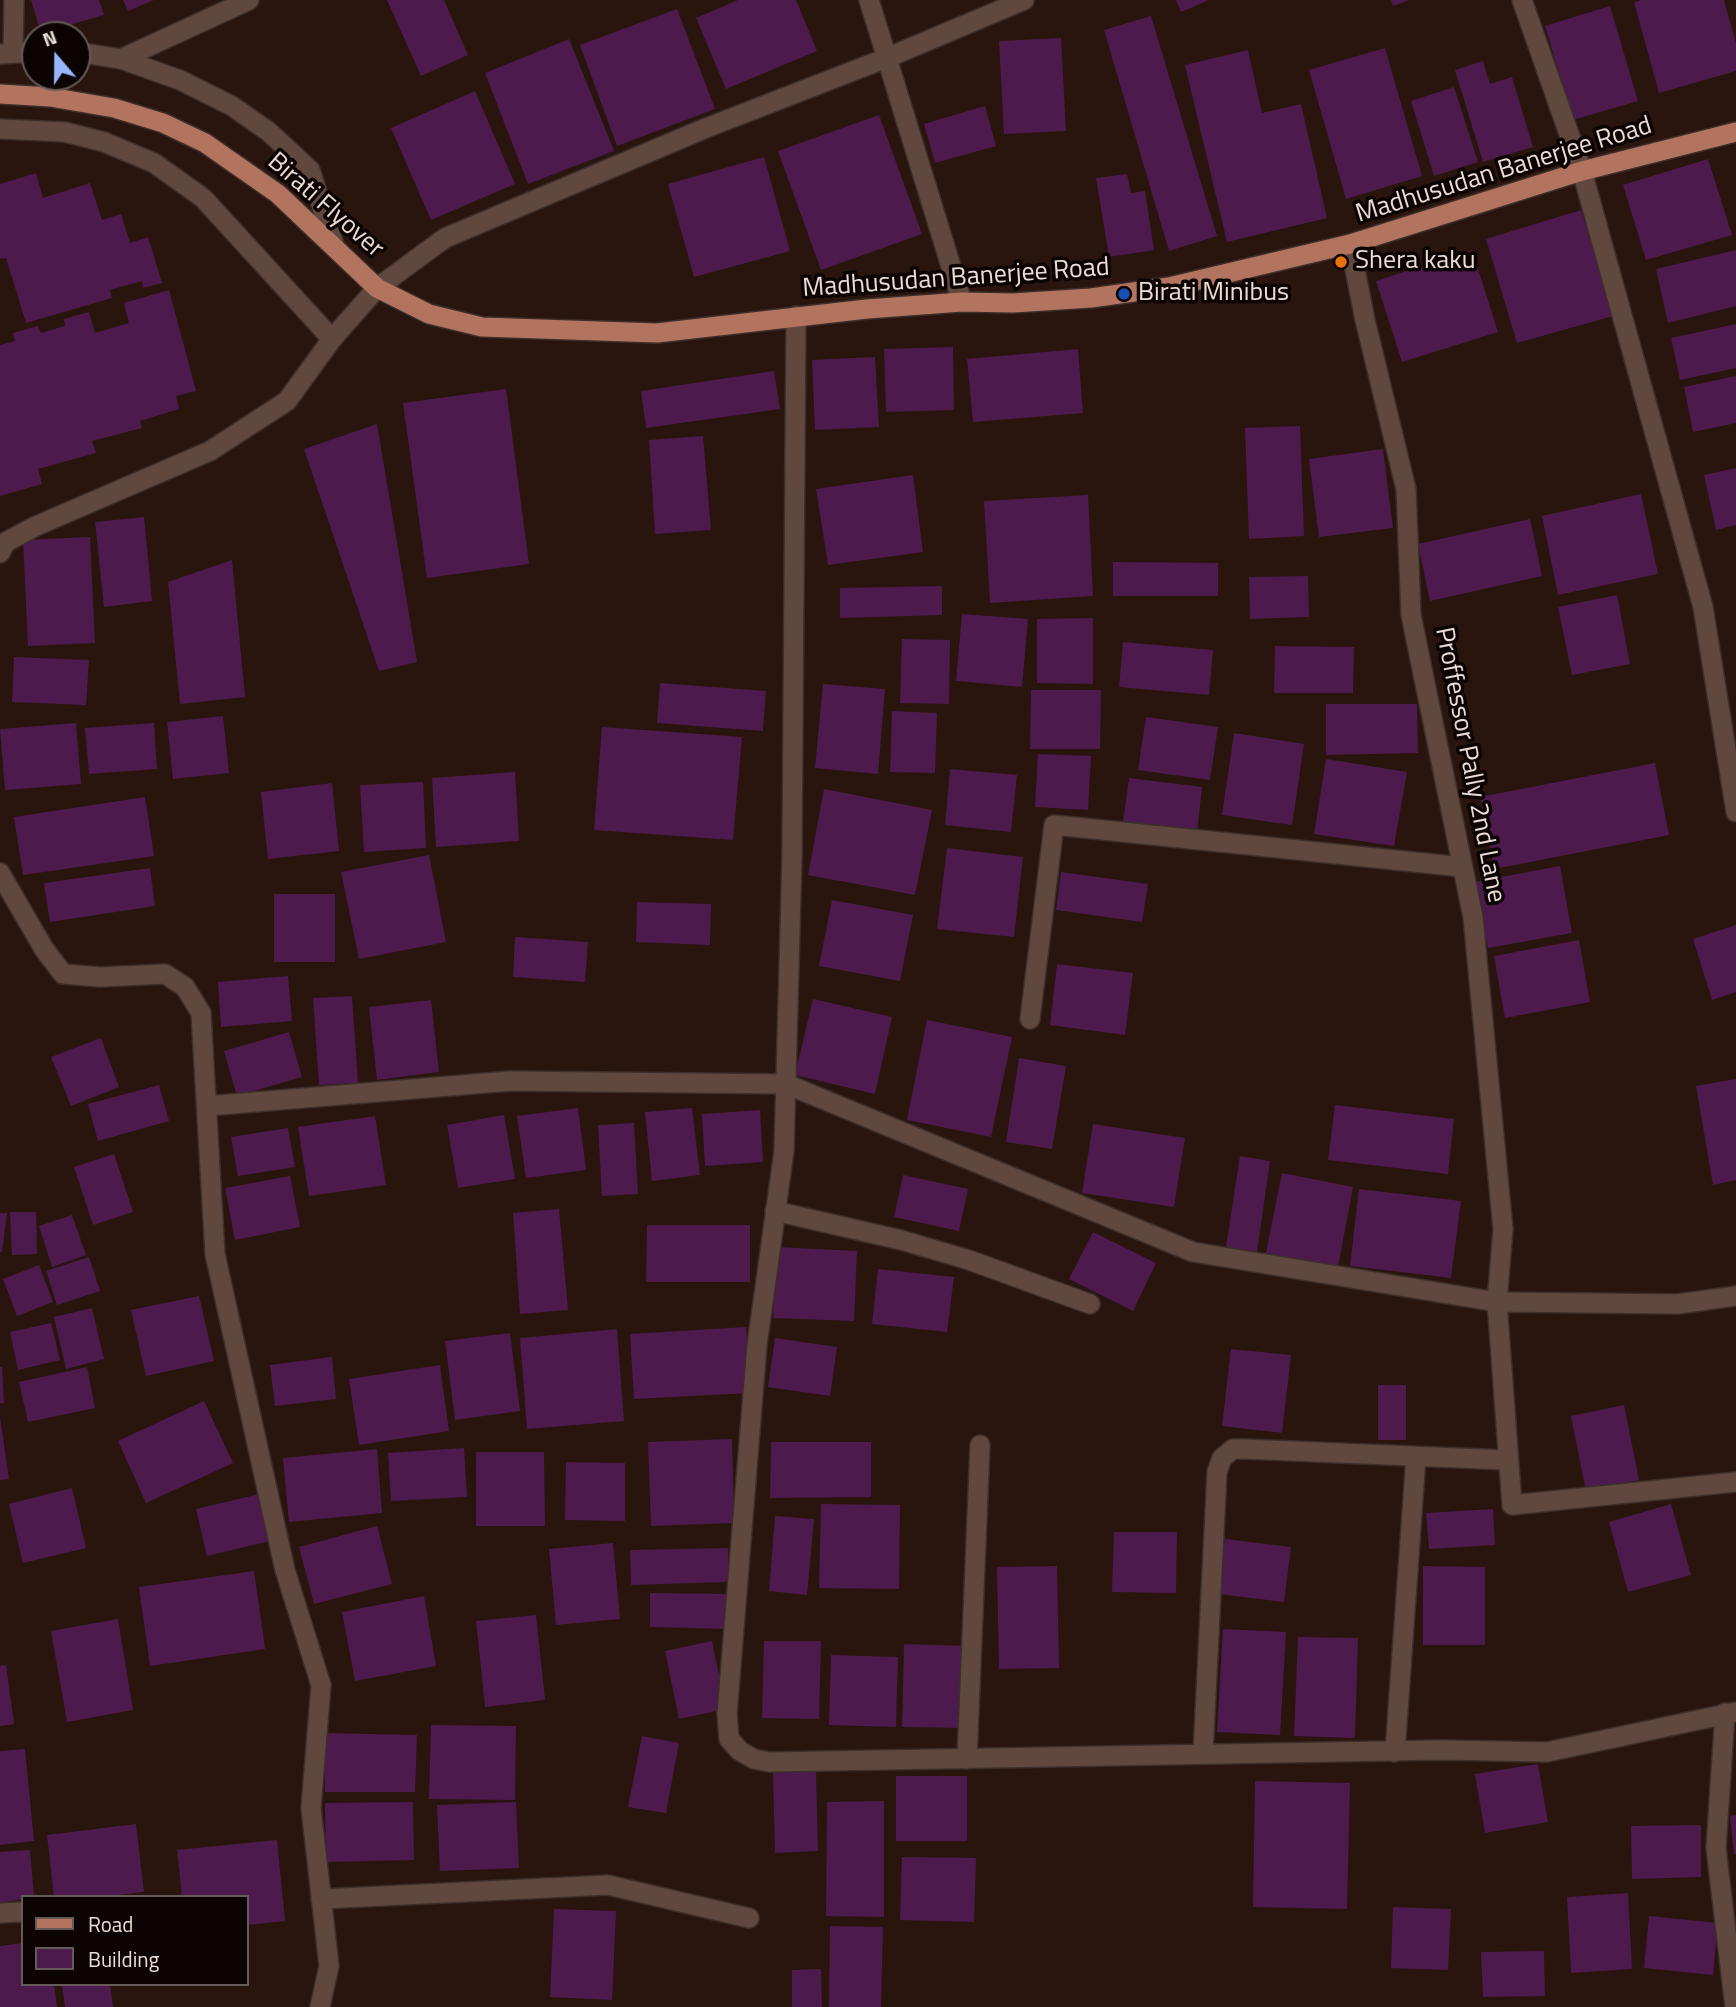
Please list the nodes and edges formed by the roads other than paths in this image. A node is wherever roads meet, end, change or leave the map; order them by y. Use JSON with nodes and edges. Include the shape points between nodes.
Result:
{"nodes":[{"id":1,"x":14,"y":0,"type":"edge"},
{"id":2,"x":248,"y":0,"type":"edge"},
{"id":3,"x":869,"y":0,"type":"edge"},
{"id":4,"x":1024,"y":0,"type":"edge"},
{"id":5,"x":1522,"y":0,"type":"edge"},
{"id":6,"x":6,"y":53,"type":"edge"},
{"id":7,"x":91,"y":54,"type":"edge"},
{"id":8,"x":888,"y":57,"type":"junction"},
{"id":9,"x":121,"y":59,"type":"junction"},
{"id":10,"x":0,"y":94,"type":"edge"},
{"id":11,"x":0,"y":129,"type":"edge"},
{"id":12,"x":1736,"y":132,"type":"edge"},
{"id":13,"x":1582,"y":171,"type":"junction"},
{"id":14,"x":1350,"y":244,"type":"junction"},
{"id":15,"x":335,"y":248,"type":"junction"},
{"id":16,"x":377,"y":288,"type":"junction"},
{"id":17,"x":962,"y":302,"type":"junction"},
{"id":18,"x":796,"y":316,"type":"junction"},
{"id":19,"x":332,"y":339,"type":"junction"},
{"id":20,"x":2,"y":546,"type":"edge"},
{"id":21,"x":1736,"y":812,"type":"edge"},
{"id":22,"x":1463,"y":867,"type":"junction"},
{"id":23,"x":0,"y":873,"type":"edge"},
{"id":24,"x":1030,"y":1019,"type":"dead end"},
{"id":25,"x":786,"y":1084,"type":"junction"},
{"id":26,"x":207,"y":1106,"type":"junction"},
{"id":27,"x":775,"y":1211,"type":"junction"},
{"id":28,"x":1736,"y":1296,"type":"edge"},
{"id":29,"x":1497,"y":1302,"type":"junction"},
{"id":30,"x":1090,"y":1304,"type":"dead end"},
{"id":31,"x":980,"y":1445,"type":"dead end"},
{"id":32,"x":1416,"y":1457,"type":"junction"},
{"id":33,"x":1507,"y":1460,"type":"junction"},
{"id":34,"x":1736,"y":1482,"type":"edge"},
{"id":35,"x":1730,"y":1713,"type":"edge"},
{"id":36,"x":1395,"y":1752,"type":"junction"},
{"id":37,"x":1203,"y":1754,"type":"junction"},
{"id":38,"x":967,"y":1759,"type":"junction"},
{"id":39,"x":321,"y":1899,"type":"junction"},
{"id":40,"x":21,"y":1912,"type":"edge"},
{"id":41,"x":0,"y":1913,"type":"edge"},
{"id":42,"x":750,"y":1918,"type":"dead end"},
{"id":43,"x":320,"y":2007,"type":"edge"},
{"id":44,"x":1735,"y":2007,"type":"edge"}],
"edges":[{"from":1,"to":6,"type":"street"},
{"from":2,"to":9,"type":"street"},
{"from":3,"to":8,"type":"street"},
{"from":4,"to":8,"type":"street"},
{"from":5,"to":13,"type":"street"},
{"from":7,"to":9,"type":"street"},
{"from":8,"to":16,"type":"street","via":[[444,238]]},
{"from":8,"to":17,"type":"street"},
{"from":9,"to":15,"type":"street","via":[[180,80],[232,106],[269,132],[310,170]]},
{"from":10,"to":15,"type":"main road","name":"Birati Flyover","via":[[114,108],[163,123],[205,143],[278,194]]},
{"from":11,"to":19,"type":"street","via":[[65,132],[155,163],[203,198]]},
{"from":12,"to":13,"type":"main road","name":"Madhusudan Banerjee Road"},
{"from":13,"to":14,"type":"main road","name":"Madhusudan Banerjee Road"},
{"from":13,"to":21,"type":"street","via":[[1703,607]]},
{"from":14,"to":17,"type":"main road","name":"Madhusudan Banerjee Road","via":[[1169,287],[1091,298]]},
{"from":14,"to":22,"type":"street","name":"Proffessor Pally 2nd Lane","via":[[1406,489],[1412,615]]},
{"from":15,"to":16,"type":"main road","name":"Birati Flyover"},
{"from":16,"to":18,"type":"main road","name":"Madhusudan Banerjee Road","via":[[429,314],[482,327],[657,333]]},
{"from":16,"to":19,"type":"street"},
{"from":17,"to":18,"type":"main road","name":"Madhusudan Banerjee Road"},
{"from":18,"to":25,"type":"street"},
{"from":19,"to":20,"type":"street","via":[[287,401],[210,451],[36,526]]},
{"from":22,"to":24,"type":"street","via":[[1054,825]]},
{"from":22,"to":29,"type":"street","name":"Proffessor Pally 2nd Lane","via":[[1473,918],[1503,1229]]},
{"from":23,"to":26,"type":"street","via":[[63,974],[165,974],[185,986],[201,1013]]},
{"from":25,"to":26,"type":"street","via":[[510,1081]]},
{"from":25,"to":27,"type":"street","via":[[784,1151]]},
{"from":25,"to":29,"type":"street","via":[[1193,1252]]},
{"from":26,"to":39,"type":"street","via":[[215,1254],[285,1570],[321,1685],[311,1808]]},
{"from":27,"to":30,"type":"street","via":[[969,1260]]},
{"from":27,"to":38,"type":"street","via":[[757,1345],[727,1714],[729,1739],[740,1751],[769,1762]]},
{"from":28,"to":29,"type":"street","via":[[1678,1304]]},
{"from":29,"to":33,"type":"street","name":"Proffessor Pally 2nd Lane"},
{"from":31,"to":38,"type":"street"},
{"from":32,"to":33,"type":"street"},
{"from":32,"to":36,"type":"street"},
{"from":32,"to":37,"type":"street","via":[[1244,1448],[1233,1449],[1222,1458],[1217,1472]]},
{"from":33,"to":34,"type":"street","name":"Proffessor Pally 2nd Lane","via":[[1512,1505]]},
{"from":35,"to":36,"type":"street","via":[[1547,1752]]},
{"from":35,"to":44,"type":"street","via":[[1716,1848]]},
{"from":36,"to":37,"type":"street"},
{"from":37,"to":38,"type":"street"},
{"from":39,"to":42,"type":"street","via":[[608,1885]]},
{"from":39,"to":43,"type":"street","via":[[329,1966]]},
{"from":40,"to":41,"type":"street"}]}
